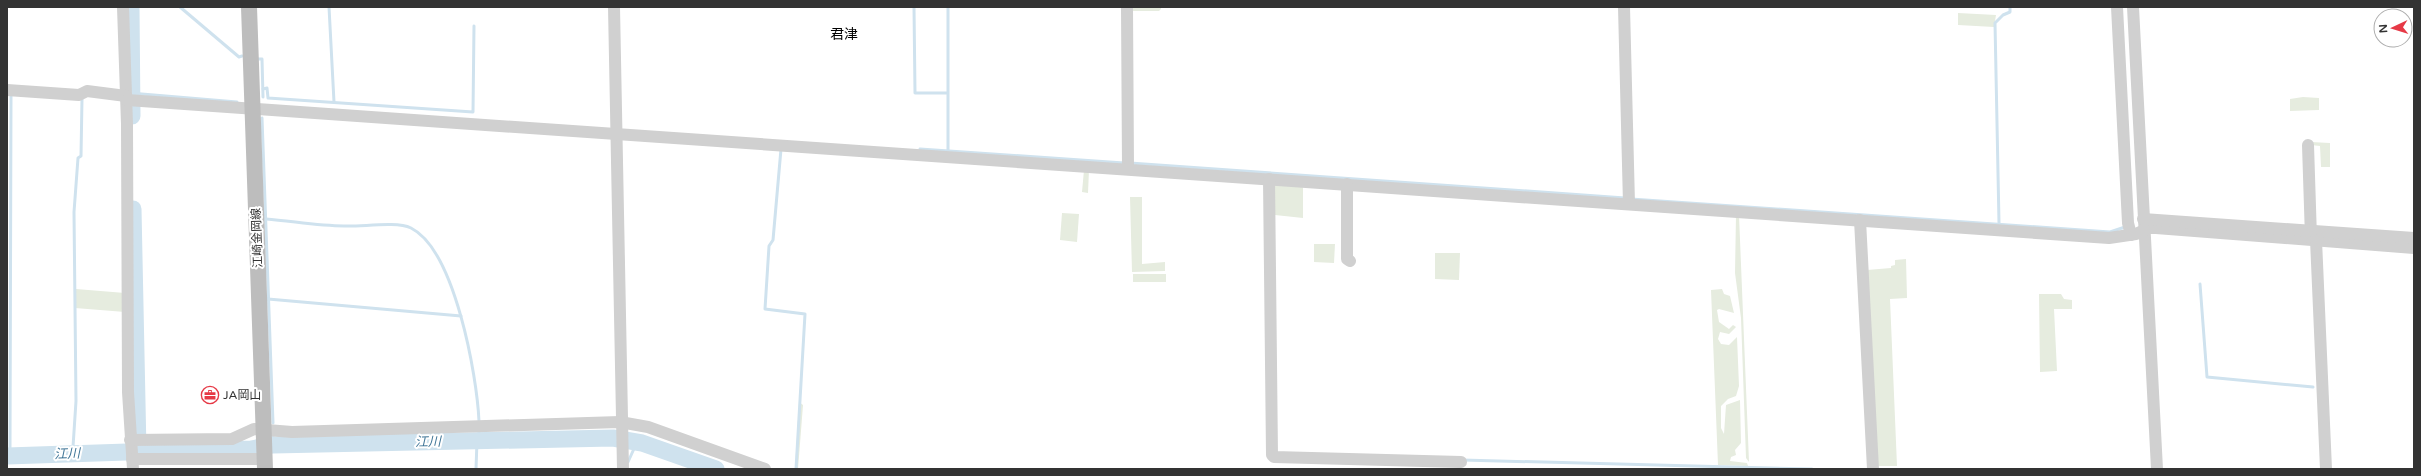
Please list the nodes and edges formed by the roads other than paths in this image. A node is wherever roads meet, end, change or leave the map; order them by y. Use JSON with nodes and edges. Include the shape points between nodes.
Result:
{"nodes":[{"id":1,"x":123,"y":7,"type":"edge"},
{"id":2,"x":249,"y":7,"type":"edge"},
{"id":3,"x":614,"y":7,"type":"edge"},
{"id":4,"x":1127,"y":7,"type":"edge"},
{"id":5,"x":1624,"y":7,"type":"edge"},
{"id":6,"x":2118,"y":7,"type":"edge"},
{"id":7,"x":2133,"y":7,"type":"edge"},
{"id":8,"x":7,"y":90,"type":"edge"},
{"id":9,"x":130,"y":99,"type":"junction"},
{"id":10,"x":252,"y":108,"type":"junction"},
{"id":11,"x":616,"y":131,"type":"junction"},
{"id":12,"x":2308,"y":145,"type":"dead end"},
{"id":13,"x":1128,"y":165,"type":"junction"},
{"id":14,"x":1269,"y":179,"type":"junction"},
{"id":15,"x":1347,"y":184,"type":"junction"},
{"id":16,"x":1629,"y":201,"type":"junction"},
{"id":17,"x":1860,"y":220,"type":"junction"},
{"id":18,"x":2136,"y":222,"type":"junction"},
{"id":19,"x":2312,"y":236,"type":"junction"},
{"id":20,"x":2414,"y":238,"type":"edge"},
{"id":21,"x":2414,"y":248,"type":"edge"},
{"id":22,"x":1350,"y":261,"type":"dead end"},
{"id":23,"x":621,"y":425,"type":"junction"},
{"id":24,"x":264,"y":432,"type":"junction"},
{"id":25,"x":135,"y":440,"type":"junction"},
{"id":26,"x":265,"y":461,"type":"edge"},
{"id":27,"x":1461,"y":462,"type":"dead end"},
{"id":28,"x":133,"y":464,"type":"edge"},
{"id":29,"x":622,"y":469,"type":"edge"},
{"id":30,"x":765,"y":469,"type":"edge"},
{"id":31,"x":1873,"y":469,"type":"edge"},
{"id":32,"x":2157,"y":469,"type":"edge"},
{"id":33,"x":2326,"y":469,"type":"edge"}],
"edges":[{"from":1,"to":9,"type":"street"},
{"from":2,"to":10,"type":"main road","name":"江崎金岡線"},
{"from":3,"to":11,"type":"street"},
{"from":4,"to":13,"type":"street"},
{"from":5,"to":16,"type":"street"},
{"from":6,"to":18,"type":"street"},
{"from":7,"to":18,"type":"street"},
{"from":8,"to":9,"type":"street","via":[[78,95],[87,91]]},
{"from":9,"to":10,"type":"street"},
{"from":9,"to":25,"type":"street"},
{"from":10,"to":11,"type":"street"},
{"from":10,"to":24,"type":"main road","name":"江崎金岡線"},
{"from":11,"to":13,"type":"street"},
{"from":11,"to":23,"type":"street"},
{"from":12,"to":19,"type":"street"},
{"from":13,"to":14,"type":"street"},
{"from":14,"to":15,"type":"street"},
{"from":14,"to":27,"type":"street","via":[[1272,455]]},
{"from":15,"to":16,"type":"street"},
{"from":15,"to":22,"type":"street","via":[[1347,259]]},
{"from":16,"to":17,"type":"street"},
{"from":17,"to":18,"type":"street","via":[[2109,238]]},
{"from":17,"to":31,"type":"street"},
{"from":18,"to":19,"type":"street","via":[[2156,228]]},
{"from":18,"to":32,"type":"street"},
{"from":19,"to":20,"type":"street"},
{"from":19,"to":21,"type":"street"},
{"from":19,"to":33,"type":"street"},
{"from":23,"to":24,"type":"street"},
{"from":23,"to":29,"type":"street"},
{"from":23,"to":30,"type":"street","via":[[648,427]]},
{"from":24,"to":25,"type":"street","via":[[254,429],[232,439]]},
{"from":24,"to":26,"type":"main road","name":"江崎金岡線"},
{"from":25,"to":28,"type":"street"},
{"from":26,"to":28,"type":"street"}]}
